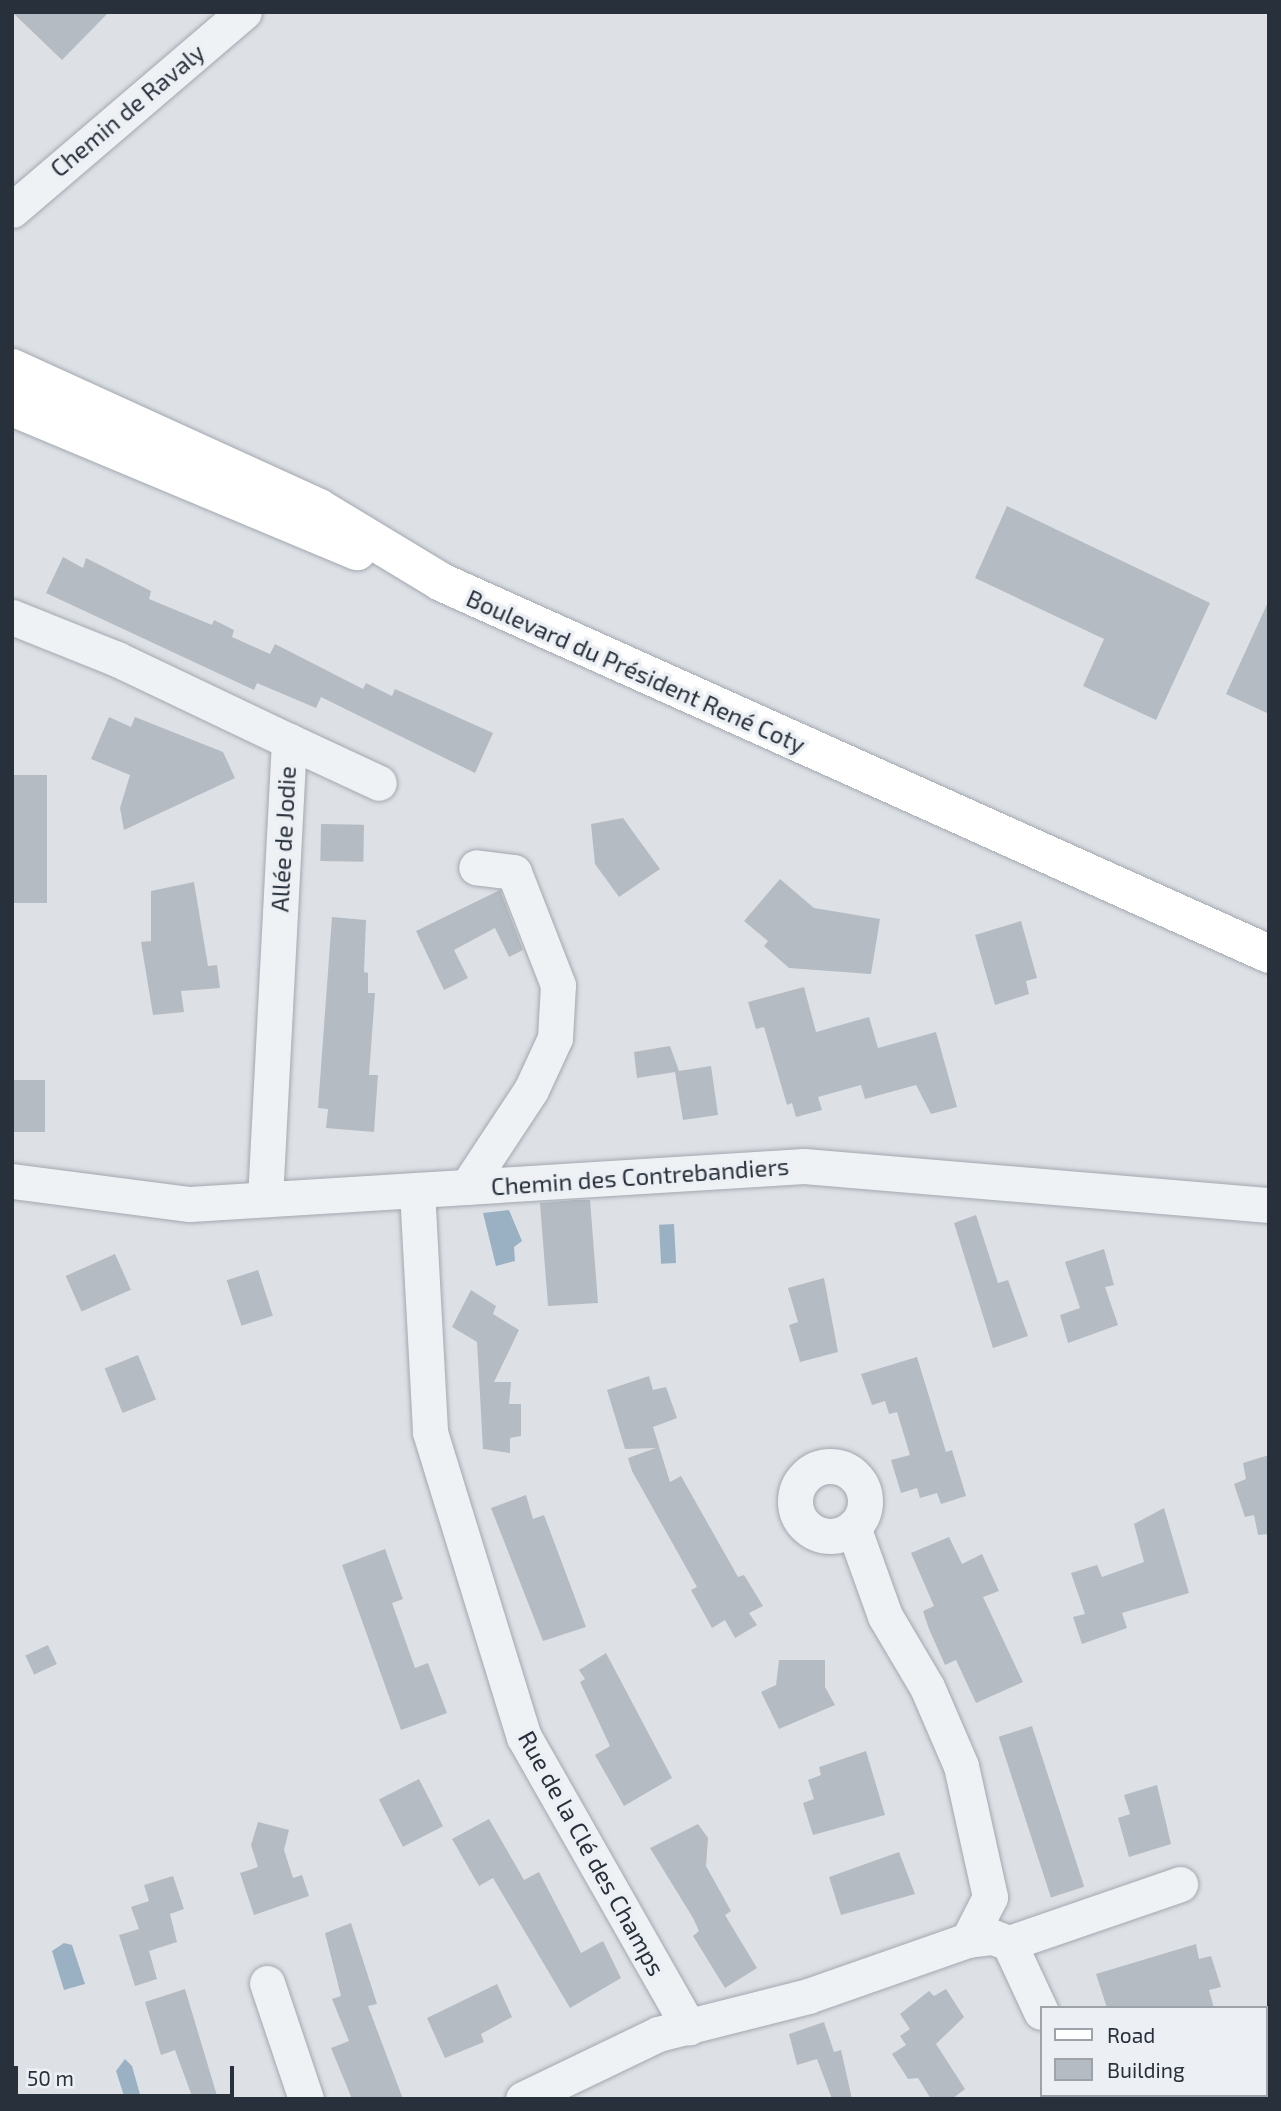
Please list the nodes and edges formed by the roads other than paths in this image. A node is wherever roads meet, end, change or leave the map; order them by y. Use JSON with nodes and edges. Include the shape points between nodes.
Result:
{"nodes":[{"id":1,"x":244,"y":12,"type":"edge"},
{"id":2,"x":22,"y":200,"type":"edge"},
{"id":3,"x":12,"y":240,"type":"edge"},
{"id":4,"x":12,"y":368,"type":"edge"},
{"id":5,"x":12,"y":407,"type":"edge"},
{"id":6,"x":441,"y":582,"type":"junction"},
{"id":7,"x":12,"y":617,"type":"edge"},
{"id":8,"x":289,"y":741,"type":"junction"},
{"id":9,"x":379,"y":783,"type":"dead end"},
{"id":10,"x":476,"y":867,"type":"dead end"},
{"id":11,"x":1269,"y":954,"type":"edge"},
{"id":12,"x":12,"y":1181,"type":"edge"},
{"id":13,"x":467,"y":1187,"type":"junction"},
{"id":14,"x":417,"y":1190,"type":"junction"},
{"id":15,"x":265,"y":1197,"type":"junction"},
{"id":16,"x":1269,"y":1205,"type":"edge"},
{"id":17,"x":853,"y":1527,"type":"dead end"},
{"id":18,"x":1180,"y":1884,"type":"dead end"},
{"id":19,"x":968,"y":1940,"type":"junction"},
{"id":20,"x":1009,"y":1943,"type":"junction"},
{"id":21,"x":267,"y":1983,"type":"dead end"},
{"id":22,"x":1040,"y":2010,"type":"edge"},
{"id":23,"x":688,"y":2027,"type":"junction"},
{"id":24,"x":306,"y":2099,"type":"edge"},
{"id":25,"x":523,"y":2099,"type":"edge"}],
"edges":[{"from":1,"to":2,"type":"street","name":"Chemin de Ravaly"},
{"from":2,"to":3,"type":"street"},
{"from":4,"to":6,"type":"main road","name":"Boulevard du Président René Coty","via":[[319,508]]},
{"from":5,"to":6,"type":"main road","via":[[305,532]]},
{"from":6,"to":11,"type":"main road","name":"Boulevard du Président René Coty"},
{"from":7,"to":8,"type":"street","name":"Allée de Jodie","via":[[117,659]]},
{"from":8,"to":9,"type":"street"},
{"from":8,"to":15,"type":"street","name":"Allée de Jodie"},
{"from":10,"to":13,"type":"street","via":[[514,872],[558,985],[550,1048],[531,1090]]},
{"from":12,"to":15,"type":"street","name":"Chemin des Contrebandiers","via":[[190,1204]]},
{"from":13,"to":14,"type":"street","name":"Chemin des Contrebandiers"},
{"from":13,"to":16,"type":"street","name":"Chemin des Contrebandiers","via":[[804,1166]]},
{"from":14,"to":15,"type":"street","name":"Chemin des Contrebandiers"},
{"from":14,"to":23,"type":"street","name":"Rue de la Clé des Champs","via":[[430,1432],[524,1737]]},
{"from":17,"to":19,"type":"street","via":[[885,1615],[927,1687],[961,1766],[990,1897]]},
{"from":18,"to":20,"type":"street"},
{"from":19,"to":20,"type":"street","via":[[993,1937]]},
{"from":19,"to":23,"type":"street","via":[[808,1996]]},
{"from":20,"to":22,"type":"street"},
{"from":21,"to":24,"type":"street"},
{"from":23,"to":25,"type":"street","via":[[658,2034]]}]}
